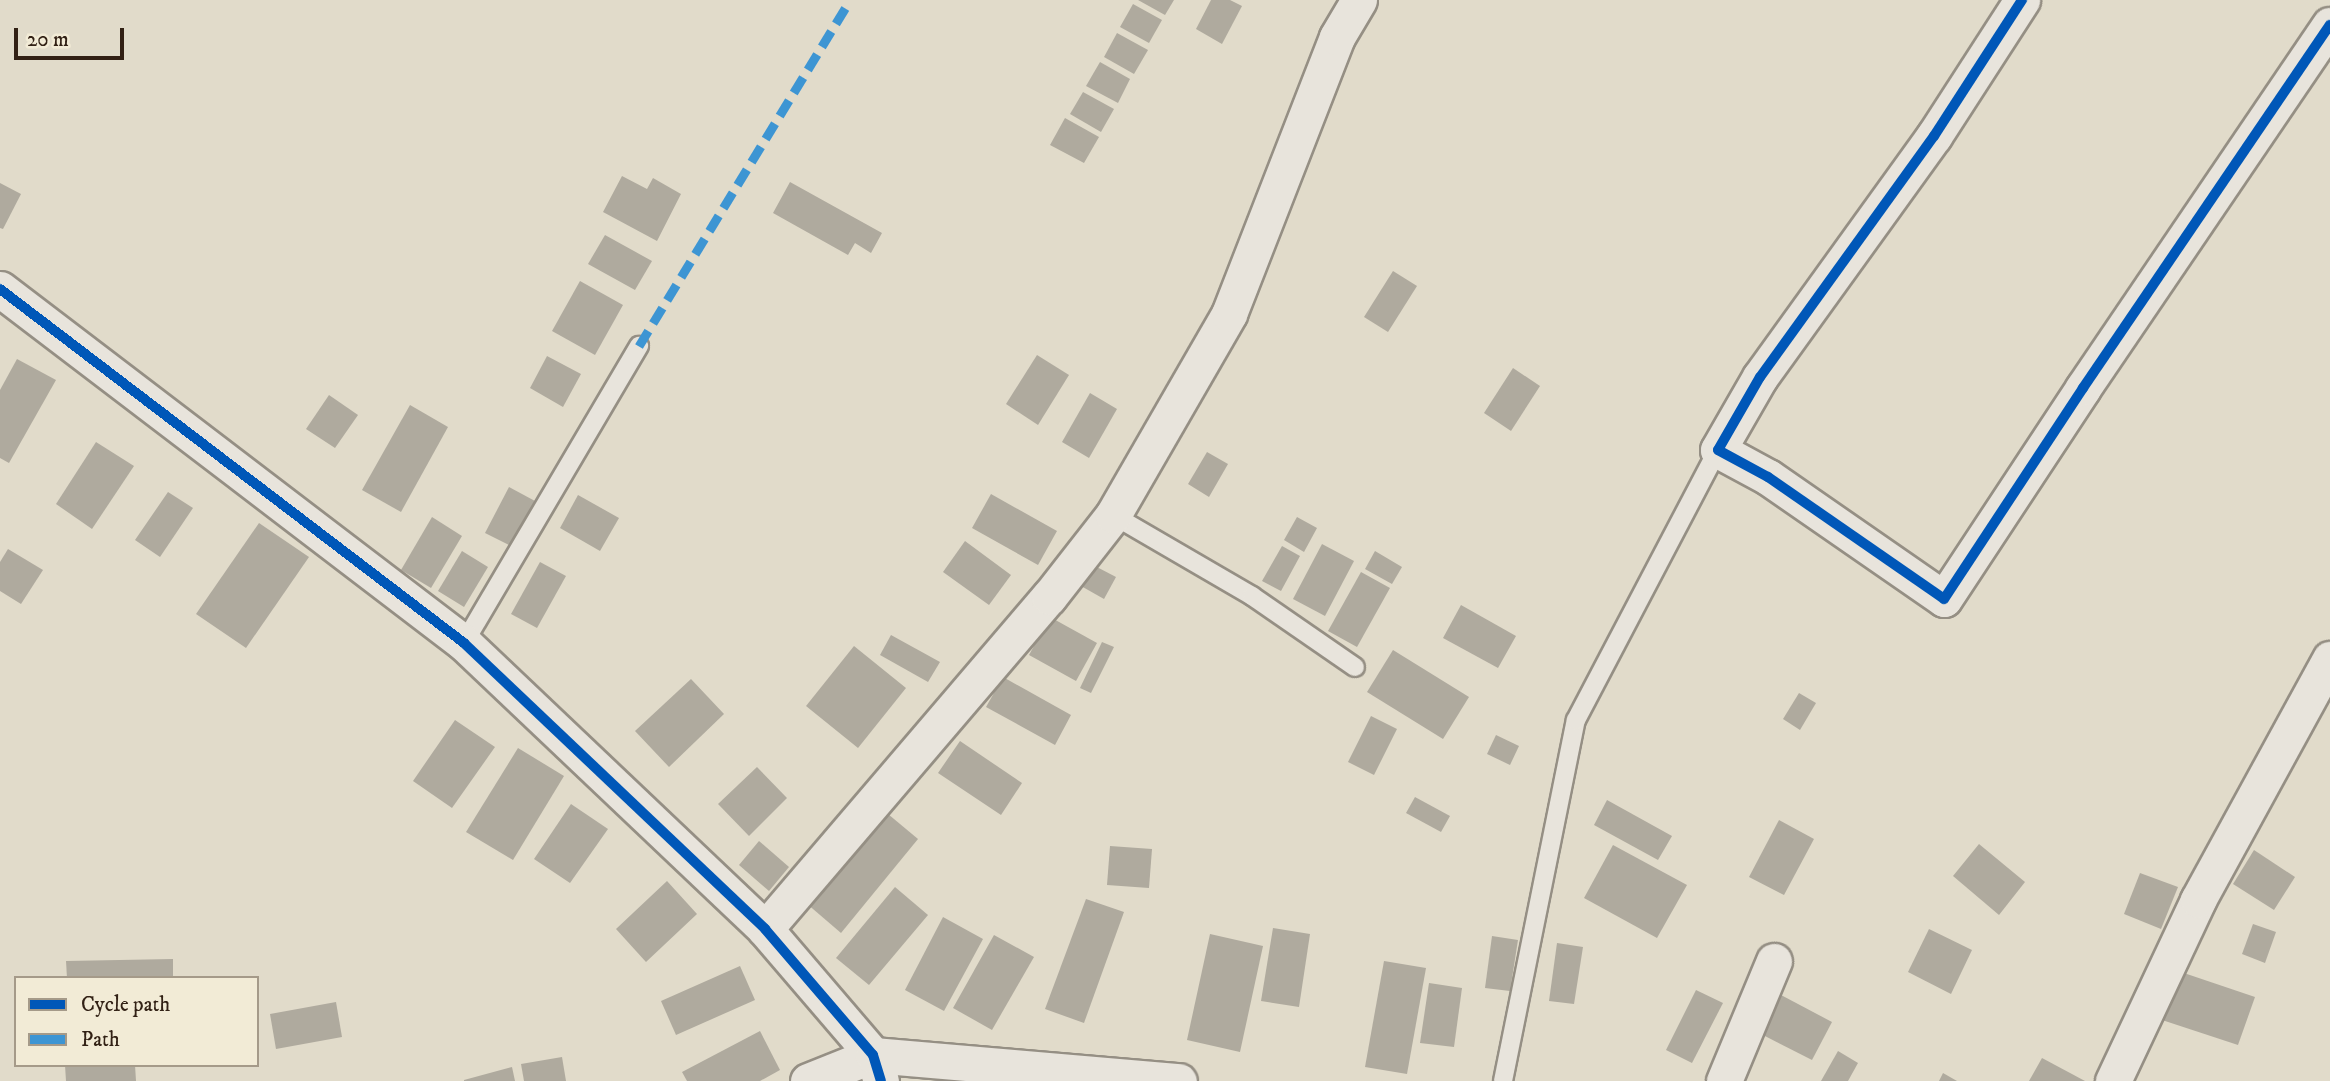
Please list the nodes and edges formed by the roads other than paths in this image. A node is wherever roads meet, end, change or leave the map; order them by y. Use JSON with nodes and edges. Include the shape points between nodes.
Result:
{"nodes":[{"id":1,"x":1359,"y":0,"type":"edge"},
{"id":2,"x":2022,"y":0,"type":"edge"},
{"id":3,"x":2330,"y":25,"type":"edge"},
{"id":4,"x":0,"y":289,"type":"edge"},
{"id":5,"x":639,"y":346,"type":"dead end"},
{"id":6,"x":1718,"y":450,"type":"junction"},
{"id":7,"x":1113,"y":515,"type":"junction"},
{"id":8,"x":464,"y":643,"type":"junction"},
{"id":9,"x":2330,"y":659,"type":"edge"},
{"id":10,"x":1355,"y":667,"type":"dead end"},
{"id":11,"x":765,"y":929,"type":"junction"},
{"id":12,"x":1774,"y":961,"type":"dead end"},
{"id":13,"x":877,"y":1068,"type":"edge"},
{"id":14,"x":808,"y":1081,"type":"edge"},
{"id":15,"x":1179,"y":1081,"type":"edge"},
{"id":16,"x":1503,"y":1081,"type":"edge"},
{"id":17,"x":1724,"y":1081,"type":"edge"},
{"id":18,"x":2113,"y":1081,"type":"edge"}],
"edges":[{"from":1,"to":7,"type":"street","via":[[1337,37],[1229,314]]},
{"from":2,"to":6,"type":"street","via":[[1934,136],[1760,377]]},
{"from":3,"to":6,"type":"street","via":[[1944,599],[1768,477]]},
{"from":4,"to":8,"type":"street"},
{"from":5,"to":8,"type":"lane"},
{"from":6,"to":16,"type":"lane","via":[[1576,720]]},
{"from":7,"to":10,"type":"lane","via":[[1252,596]]},
{"from":7,"to":11,"type":"street","via":[[1049,597]]},
{"from":8,"to":11,"type":"street"},
{"from":9,"to":18,"type":"street","via":[[2198,900]]},
{"from":11,"to":13,"type":"street"},
{"from":12,"to":17,"type":"street"},
{"from":13,"to":14,"type":"street"},
{"from":13,"to":15,"type":"street"}]}
